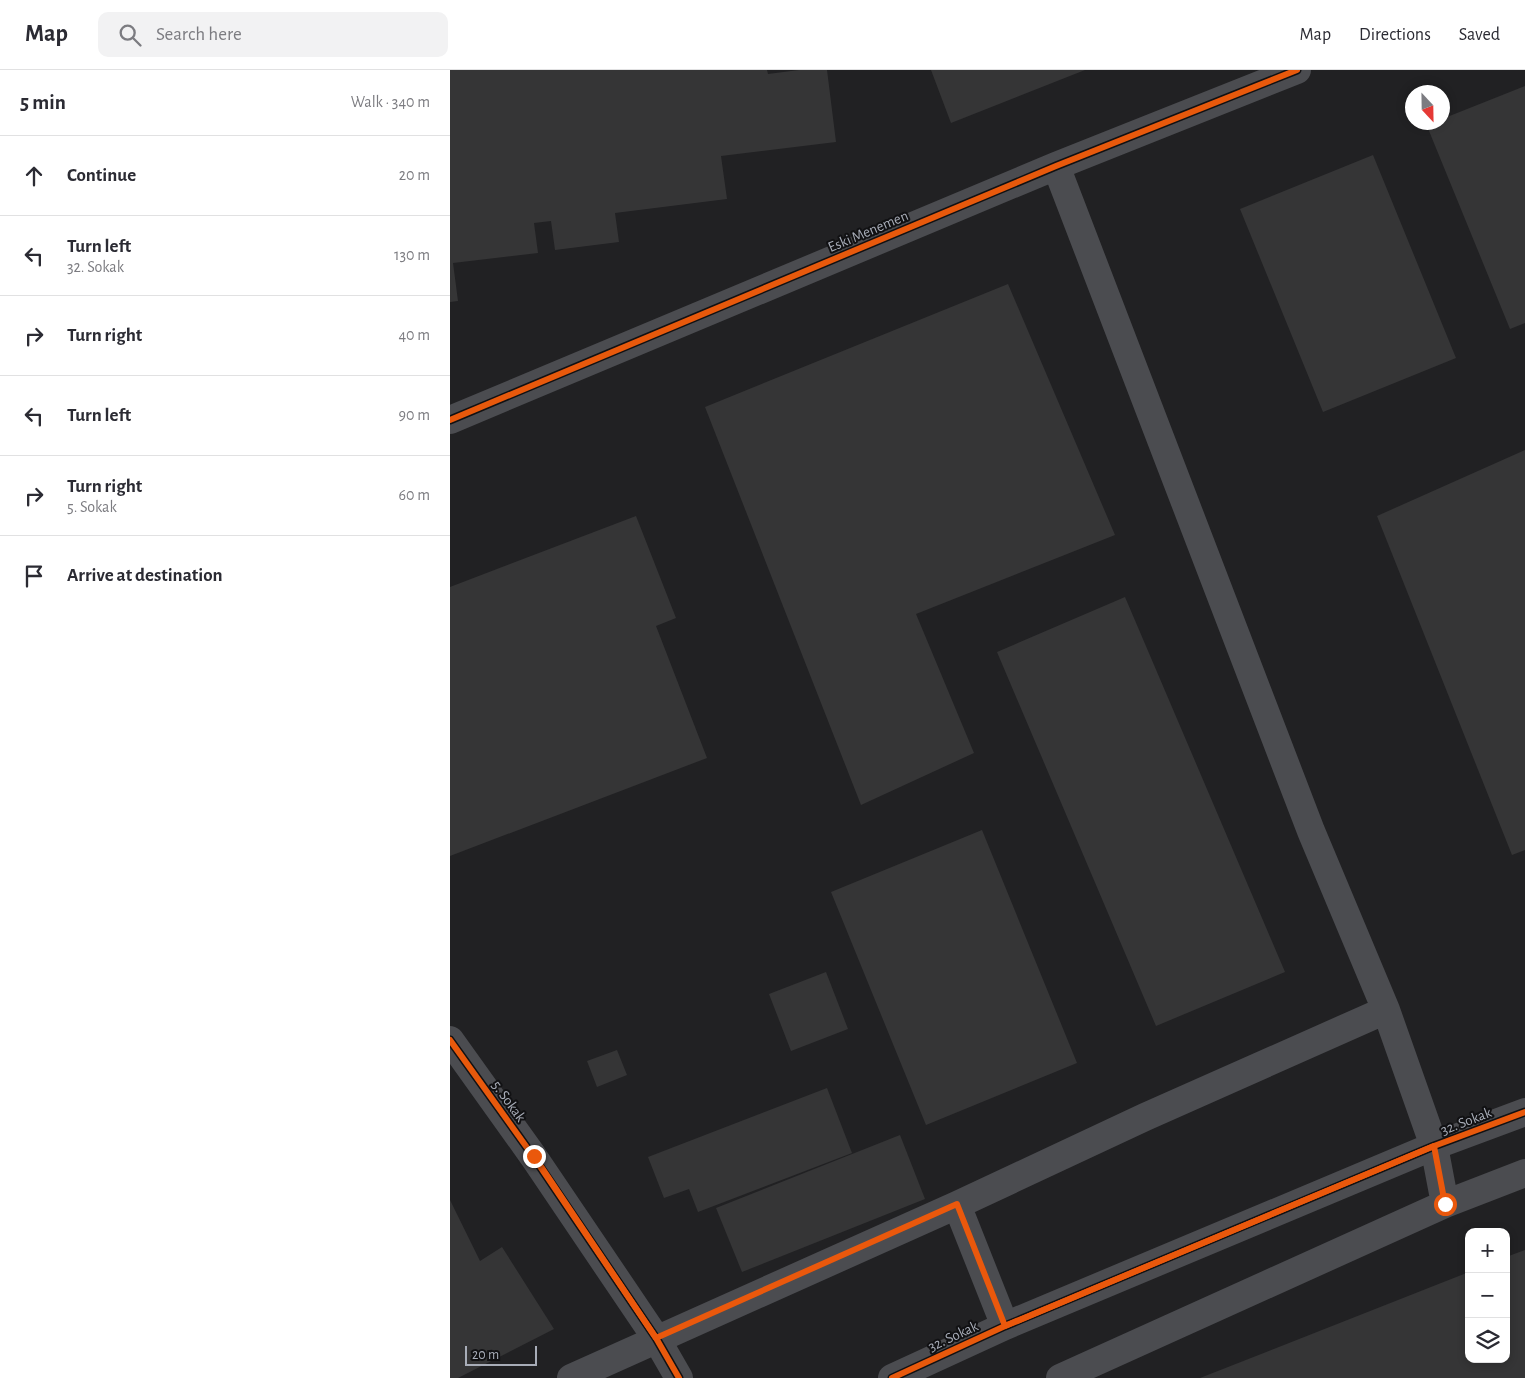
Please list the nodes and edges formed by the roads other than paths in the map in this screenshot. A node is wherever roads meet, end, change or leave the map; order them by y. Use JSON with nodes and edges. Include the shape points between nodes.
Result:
{"nodes":[{"id":1,"x":1297,"y":70,"type":"edge"},
{"id":2,"x":1056,"y":166,"type":"junction"},
{"id":3,"x":450,"y":420,"type":"edge"},
{"id":4,"x":1386,"y":1010,"type":"junction"},
{"id":5,"x":450,"y":1040,"type":"edge"},
{"id":6,"x":1525,"y":1112,"type":"edge"},
{"id":7,"x":1434,"y":1146,"type":"junction"},
{"id":8,"x":1525,"y":1173,"type":"edge"},
{"id":9,"x":957,"y":1204,"type":"junction"},
{"id":10,"x":1445,"y":1204,"type":"junction"},
{"id":11,"x":1005,"y":1326,"type":"junction"},
{"id":12,"x":656,"y":1338,"type":"junction"},
{"id":13,"x":571,"y":1378,"type":"edge"},
{"id":14,"x":679,"y":1378,"type":"edge"},
{"id":15,"x":892,"y":1378,"type":"edge"},
{"id":16,"x":1060,"y":1378,"type":"edge"}],
"edges":[{"from":1,"to":2,"type":"street","name":"Eski Menemen"},
{"from":2,"to":3,"type":"street","name":"Eski Menemen"},
{"from":2,"to":4,"type":"street","via":[[1308,821]]},
{"from":4,"to":7,"type":"street"},
{"from":4,"to":9,"type":"street"},
{"from":5,"to":12,"type":"street","name":"5. Sokak","via":[[534,1156]]},
{"from":6,"to":7,"type":"street","name":"32. Sokak"},
{"from":7,"to":10,"type":"street"},
{"from":7,"to":11,"type":"street","name":"32. Sokak"},
{"from":8,"to":10,"type":"street"},
{"from":9,"to":11,"type":"street"},
{"from":9,"to":12,"type":"street"},
{"from":10,"to":16,"type":"street"},
{"from":11,"to":15,"type":"street","name":"32. Sokak"},
{"from":12,"to":13,"type":"street"},
{"from":12,"to":14,"type":"street","name":"5. Sokak"}]}
